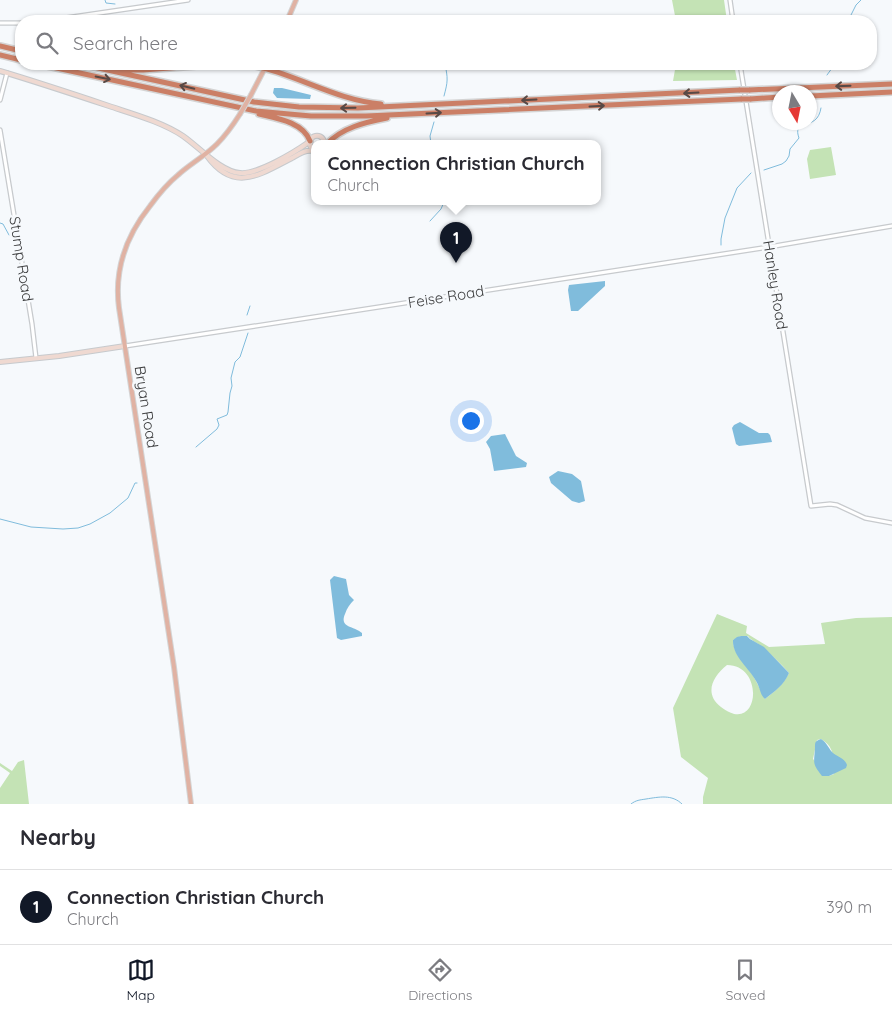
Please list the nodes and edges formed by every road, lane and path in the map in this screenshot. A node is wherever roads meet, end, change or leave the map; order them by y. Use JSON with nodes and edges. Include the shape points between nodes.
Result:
{"nodes":[{"id":1,"x":188,"y":0,"type":"edge"},
{"id":2,"x":291,"y":0,"type":"edge"},
{"id":3,"x":296,"y":0,"type":"edge"},
{"id":4,"x":730,"y":0,"type":"edge"},
{"id":5,"x":293,"y":10,"type":"junction"},
{"id":6,"x":86,"y":15,"type":"edge"},
{"id":7,"x":290,"y":15,"type":"edge"},
{"id":8,"x":732,"y":15,"type":"edge"},
{"id":9,"x":0,"y":23,"type":"edge"},
{"id":10,"x":15,"y":23,"type":"edge"},
{"id":11,"x":0,"y":46,"type":"edge"},
{"id":12,"x":15,"y":50,"type":"edge"},
{"id":13,"x":0,"y":55,"type":"edge"},
{"id":14,"x":15,"y":59,"type":"edge"},
{"id":15,"x":66,"y":70,"type":"edge"},
{"id":16,"x":107,"y":70,"type":"edge"},
{"id":17,"x":264,"y":70,"type":"edge"},
{"id":18,"x":276,"y":70,"type":"edge"},
{"id":19,"x":741,"y":70,"type":"edge"},
{"id":20,"x":0,"y":71,"type":"edge"},
{"id":21,"x":8,"y":74,"type":"junction"},
{"id":22,"x":892,"y":84,"type":"edge"},
{"id":23,"x":892,"y":92,"type":"edge"},
{"id":24,"x":817,"y":96,"type":"edge"},
{"id":25,"x":772,"y":98,"type":"edge"},
{"id":26,"x":0,"y":100,"type":"edge"},
{"id":27,"x":227,"y":105,"type":"junction"},
{"id":28,"x":396,"y":106,"type":"junction"},
{"id":29,"x":406,"y":114,"type":"junction"},
{"id":30,"x":0,"y":130,"type":"edge"},
{"id":31,"x":324,"y":140,"type":"edge"},
{"id":32,"x":331,"y":140,"type":"edge"},
{"id":33,"x":309,"y":141,"type":"junction"},
{"id":34,"x":311,"y":147,"type":"edge"},
{"id":35,"x":311,"y":151,"type":"edge"},
{"id":36,"x":205,"y":154,"type":"junction"},
{"id":37,"x":892,"y":226,"type":"edge"},
{"id":38,"x":769,"y":247,"type":"junction"},
{"id":39,"x":125,"y":346,"type":"junction"},
{"id":40,"x":36,"y":359,"type":"junction"},
{"id":41,"x":0,"y":362,"type":"edge"},
{"id":42,"x":892,"y":523,"type":"edge"},
{"id":43,"x":192,"y":804,"type":"edge"}],
"edges":[{"from":1,"to":6,"type":"street"},
{"from":2,"to":5,"type":"main road"},
{"from":3,"to":5,"type":"main road"},
{"from":4,"to":8,"type":"street"},
{"from":5,"to":7,"type":"main road"},
{"from":9,"to":10,"type":"street"},
{"from":11,"to":12,"type":"highway"},
{"from":13,"to":14,"type":"highway"},
{"from":15,"to":27,"type":"highway","one_way":true},
{"from":28,"to":16,"type":"highway","one_way":true,"via":[[330,108],[264,103]]},
{"from":17,"to":36,"type":"main road","name":"Bryan Road","bridge":true,"via":[[240,114]]},
{"from":18,"to":28,"type":"highway","via":[[355,100]]},
{"from":19,"to":38,"type":"street","name":"Hanley Road"},
{"from":20,"to":21,"type":"main road"},
{"from":21,"to":26,"type":"street"},
{"from":21,"to":36,"type":"main road","via":[[136,115],[184,136]]},
{"from":22,"to":28,"type":"highway","one_way":true,"bridge":true},
{"from":23,"to":24,"type":"highway"},
{"from":29,"to":25,"type":"highway","one_way":true,"bridge":true},
{"from":27,"to":29,"type":"highway","via":[[311,116]]},
{"from":27,"to":33,"type":"highway","via":[[291,123],[306,133]]},
{"from":29,"to":32,"type":"highway","via":[[358,126]]},
{"from":30,"to":40,"type":"street","name":"Stump Road"},
{"from":31,"to":33,"type":"main road","via":[[319,136]]},
{"from":33,"to":34,"type":"main road"},
{"from":33,"to":36,"type":"main road","via":[[280,160],[247,173],[226,169]]},
{"from":35,"to":36,"type":"main road","via":[[303,151],[259,174],[243,178],[224,173]]},
{"from":36,"to":39,"type":"main road","name":"Bryan Road","via":[[162,191],[139,220],[127,242],[120,263],[118,288]]},
{"from":37,"to":38,"type":"street","name":"Feise Road"},
{"from":38,"to":39,"type":"street","name":"Feise Road"},
{"from":38,"to":42,"type":"street","name":"Hanley Road","via":[[811,506],[837,505],[865,518]]},
{"from":39,"to":40,"type":"main road","name":"Feise Road"},
{"from":39,"to":43,"type":"main road","name":"Bryan Road"},
{"from":40,"to":41,"type":"main road","name":"Feise Road"}]}
